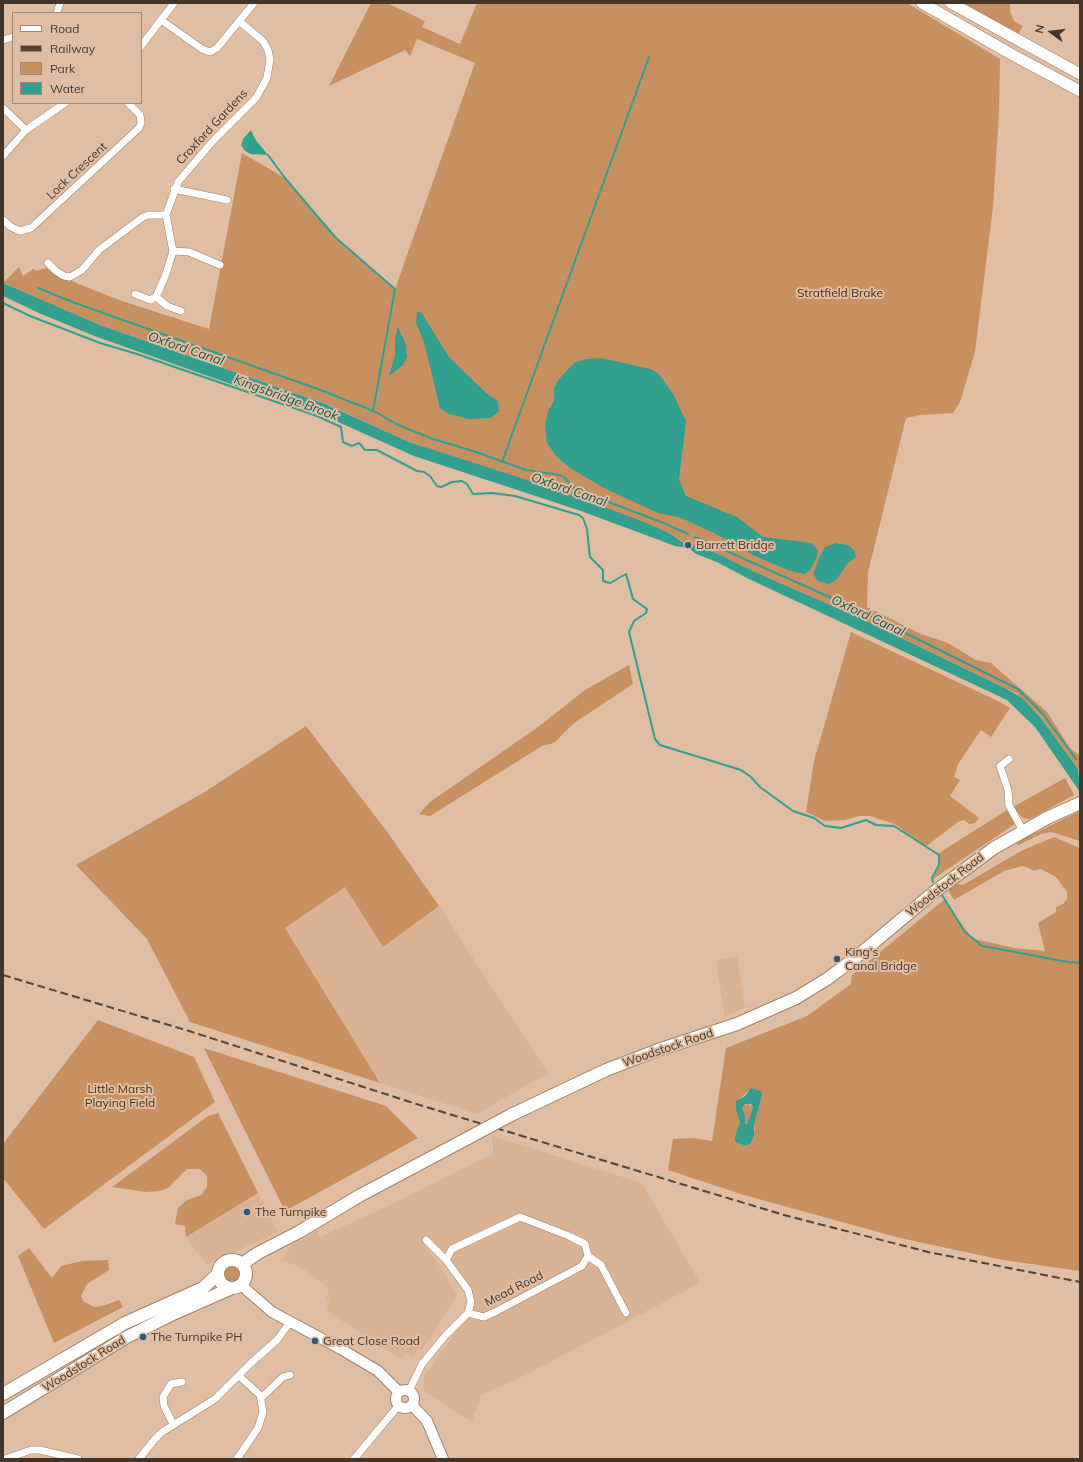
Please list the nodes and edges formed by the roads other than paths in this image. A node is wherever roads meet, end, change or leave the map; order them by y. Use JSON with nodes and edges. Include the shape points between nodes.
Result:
{"nodes":[{"id":1,"x":174,"y":3,"type":"edge"},
{"id":2,"x":254,"y":3,"type":"edge"},
{"id":3,"x":922,"y":3,"type":"edge"},
{"id":4,"x":951,"y":3,"type":"edge"},
{"id":5,"x":161,"y":20,"type":"junction"},
{"id":6,"x":239,"y":21,"type":"junction"},
{"id":7,"x":142,"y":45,"type":"edge"},
{"id":8,"x":1080,"y":74,"type":"edge"},
{"id":9,"x":1080,"y":91,"type":"edge"},
{"id":10,"x":64,"y":104,"type":"edge"},
{"id":11,"x":129,"y":104,"type":"edge"},
{"id":12,"x":3,"y":108,"type":"edge"},
{"id":13,"x":26,"y":130,"type":"junction"},
{"id":14,"x":3,"y":156,"type":"edge"},
{"id":15,"x":174,"y":189,"type":"junction"},
{"id":16,"x":227,"y":200,"type":"dead end"},
{"id":17,"x":166,"y":216,"type":"junction"},
{"id":18,"x":3,"y":220,"type":"edge"},
{"id":19,"x":173,"y":251,"type":"junction"},
{"id":20,"x":48,"y":262,"type":"dead end"},
{"id":21,"x":220,"y":265,"type":"dead end"},
{"id":22,"x":135,"y":294,"type":"dead end"},
{"id":23,"x":156,"y":297,"type":"junction"},
{"id":24,"x":181,"y":311,"type":"dead end"},
{"id":25,"x":1009,"y":759,"type":"dead end"},
{"id":26,"x":1078,"y":804,"type":"edge"},
{"id":27,"x":1023,"y":830,"type":"junction"},
{"id":28,"x":426,"y":1240,"type":"dead end"},
{"id":29,"x":588,"y":1256,"type":"junction"},
{"id":30,"x":446,"y":1260,"type":"junction"},
{"id":31,"x":242,"y":1264,"type":"junction"},
{"id":32,"x":218,"y":1274,"type":"junction"},
{"id":33,"x":237,"y":1287,"type":"junction"},
{"id":34,"x":468,"y":1313,"type":"junction"},
{"id":35,"x":626,"y":1313,"type":"dead end"},
{"id":36,"x":290,"y":1322,"type":"junction"},
{"id":37,"x":290,"y":1375,"type":"dead end"},
{"id":38,"x":239,"y":1376,"type":"junction"},
{"id":39,"x":182,"y":1382,"type":"dead end"},
{"id":40,"x":404,"y":1392,"type":"junction"},
{"id":41,"x":3,"y":1394,"type":"edge"},
{"id":42,"x":261,"y":1398,"type":"junction"},
{"id":43,"x":399,"y":1405,"type":"junction"},
{"id":44,"x":412,"y":1405,"type":"junction"},
{"id":45,"x":3,"y":1413,"type":"edge"},
{"id":46,"x":173,"y":1424,"type":"junction"},
{"id":47,"x":25,"y":1456,"type":"edge"},
{"id":48,"x":5,"y":1459,"type":"edge"},
{"id":49,"x":78,"y":1459,"type":"edge"},
{"id":50,"x":140,"y":1459,"type":"edge"},
{"id":51,"x":237,"y":1459,"type":"edge"},
{"id":52,"x":354,"y":1459,"type":"edge"},
{"id":53,"x":443,"y":1459,"type":"edge"}],
"edges":[{"from":1,"to":5,"type":"street"},
{"from":2,"to":6,"type":"street"},
{"from":3,"to":9,"type":"main road"},
{"from":4,"to":8,"type":"main road"},
{"from":5,"to":6,"type":"street","via":[[210,52],[217,48]]},
{"from":5,"to":7,"type":"street"},
{"from":6,"to":15,"type":"street","name":"Croxford Gardens","via":[[263,41],[268,50],[270,59],[267,78],[256,98],[212,142]]},
{"from":10,"to":13,"type":"street"},
{"from":11,"to":18,"type":"street","name":"Lock Crescent","via":[[140,115],[139,128],[31,228],[20,231]]},
{"from":12,"to":13,"type":"street"},
{"from":13,"to":14,"type":"street"},
{"from":15,"to":16,"type":"street"},
{"from":15,"to":17,"type":"street","name":"Croxford Gardens"},
{"from":17,"to":19,"type":"street","name":"Croxford Gardens"},
{"from":17,"to":20,"type":"street","via":[[143,217],[99,250],[82,270],[70,277],[56,270]]},
{"from":19,"to":21,"type":"street","via":[[189,252]]},
{"from":19,"to":23,"type":"street","name":"Croxford Gardens"},
{"from":22,"to":23,"type":"street","via":[[150,300]]},
{"from":23,"to":24,"type":"street","via":[[167,306]]},
{"from":25,"to":27,"type":"street","via":[[1000,766],[1008,790],[1009,806]]},
{"from":26,"to":27,"type":"highway","name":"Woodstock Road"},
{"from":27,"to":31,"type":"highway","name":"Woodstock Road","bridge":true,"via":[[974,861],[827,979],[796,998],[737,1024],[606,1070],[511,1115],[359,1196]]},
{"from":28,"to":30,"type":"street"},
{"from":29,"to":30,"type":"street","via":[[585,1244],[520,1217],[452,1249]]},
{"from":29,"to":34,"type":"street","name":"Mead Road","via":[[582,1266],[497,1311],[484,1317]]},
{"from":29,"to":35,"type":"street","via":[[601,1265]]},
{"from":30,"to":34,"type":"street","via":[[468,1290],[471,1302]]},
{"from":31,"to":32,"type":"highway","via":[[236,1260],[227,1261],[219,1268]]},
{"from":31,"to":33,"type":"highway","via":[[246,1273]]},
{"from":32,"to":33,"type":"highway","via":[[221,1283]]},
{"from":32,"to":41,"type":"highway","name":"Woodstock Road","via":[[203,1288],[125,1323]]},
{"from":33,"to":36,"type":"street"},
{"from":33,"to":45,"type":"highway","name":"Woodstock Road","via":[[127,1337]]},
{"from":34,"to":40,"type":"street","via":[[422,1364]]},
{"from":36,"to":38,"type":"street","via":[[277,1340]]},
{"from":36,"to":40,"type":"street","via":[[378,1371]]},
{"from":37,"to":42,"type":"street","via":[[283,1377]]},
{"from":38,"to":42,"type":"street","via":[[255,1389]]},
{"from":38,"to":46,"type":"street","via":[[208,1404]]},
{"from":39,"to":46,"type":"street","via":[[170,1382],[163,1397],[163,1403]]},
{"from":40,"to":43,"type":"street","via":[[396,1399]]},
{"from":40,"to":44,"type":"street","via":[[414,1398]]},
{"from":42,"to":51,"type":"street","via":[[263,1412],[258,1428]]},
{"from":43,"to":44,"type":"street","via":[[405,1408]]},
{"from":43,"to":52,"type":"street"},
{"from":44,"to":53,"type":"street","via":[[427,1422]]},
{"from":46,"to":50,"type":"street","via":[[154,1440]]},
{"from":47,"to":48,"type":"street"},
{"from":47,"to":49,"type":"street","via":[[31,1450],[45,1450]]}]}
